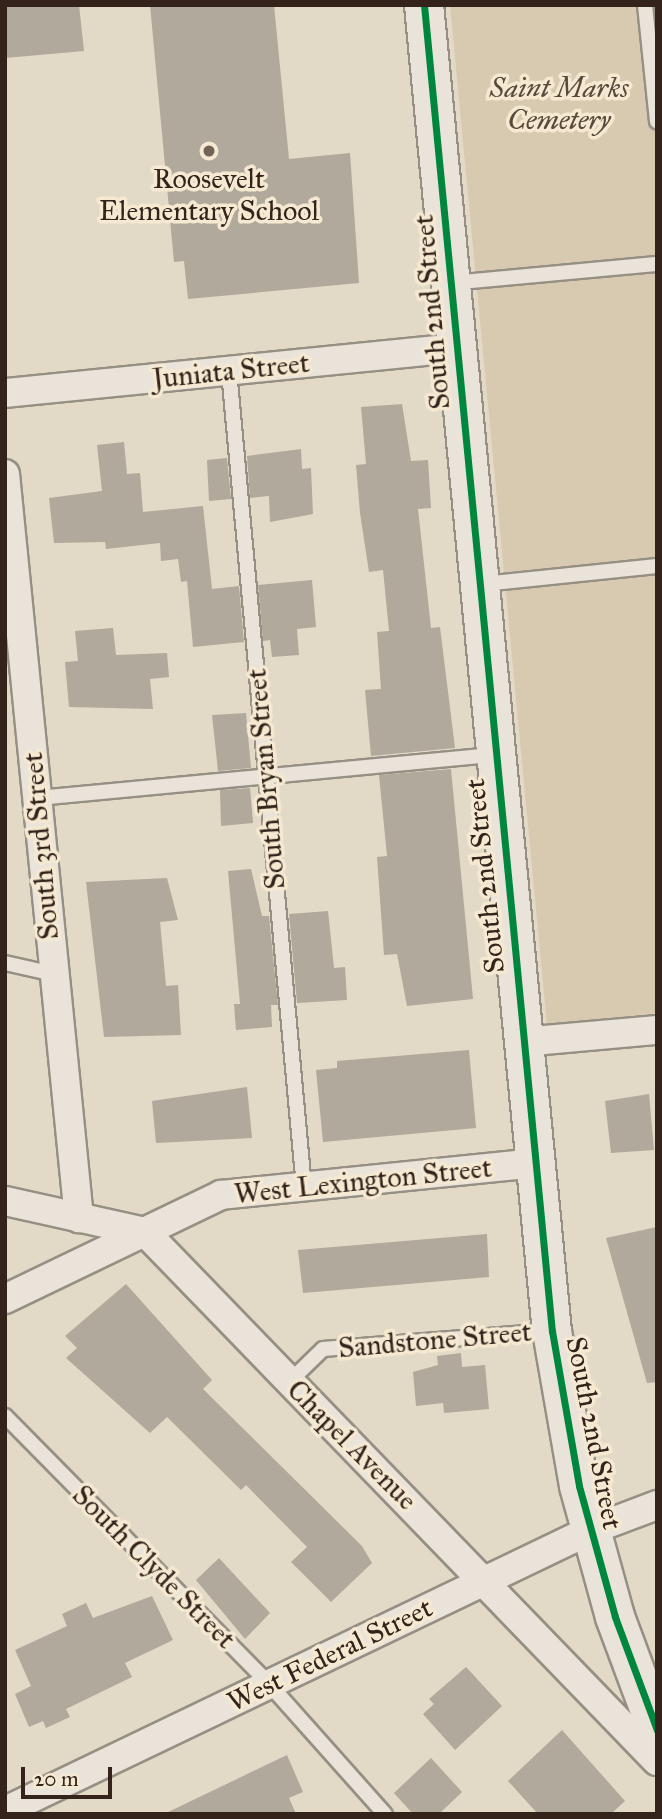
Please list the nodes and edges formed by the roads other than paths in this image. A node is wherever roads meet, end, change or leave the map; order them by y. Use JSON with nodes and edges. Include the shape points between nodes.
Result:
{"nodes":[{"id":1,"x":424,"y":5,"type":"edge"},
{"id":2,"x":645,"y":5,"type":"edge"},
{"id":3,"x":657,"y":121,"type":"edge"},
{"id":4,"x":657,"y":264,"type":"edge"},
{"id":5,"x":450,"y":284,"type":"junction"},
{"id":6,"x":456,"y":348,"type":"junction"},
{"id":7,"x":229,"y":371,"type":"junction"},
{"id":8,"x":5,"y":393,"type":"edge"},
{"id":9,"x":5,"y":474,"type":"edge"},
{"id":10,"x":657,"y":566,"type":"edge"},
{"id":11,"x":478,"y":584,"type":"junction"},
{"id":12,"x":494,"y":755,"type":"junction"},
{"id":13,"x":265,"y":776,"type":"junction"},
{"id":14,"x":37,"y":798,"type":"junction"},
{"id":15,"x":5,"y":963,"type":"edge"},
{"id":16,"x":54,"y":974,"type":"junction"},
{"id":17,"x":657,"y":1030,"type":"edge"},
{"id":18,"x":523,"y":1042,"type":"junction"},
{"id":19,"x":534,"y":1164,"type":"junction"},
{"id":20,"x":304,"y":1187,"type":"junction"},
{"id":21,"x":5,"y":1201,"type":"edge"},
{"id":22,"x":79,"y":1218,"type":"junction"},
{"id":23,"x":145,"y":1232,"type":"junction"},
{"id":24,"x":5,"y":1299,"type":"edge"},
{"id":25,"x":552,"y":1331,"type":"junction"},
{"id":26,"x":289,"y":1382,"type":"junction"},
{"id":27,"x":5,"y":1416,"type":"edge"},
{"id":28,"x":657,"y":1505,"type":"edge"},
{"id":29,"x":591,"y":1530,"type":"junction"},
{"id":30,"x":486,"y":1579,"type":"junction"},
{"id":31,"x":269,"y":1684,"type":"junction"},
{"id":32,"x":657,"y":1730,"type":"edge"},
{"id":33,"x":657,"y":1761,"type":"edge"},
{"id":34,"x":5,"y":1811,"type":"edge"},
{"id":35,"x":385,"y":1814,"type":"edge"}],
"edges":[{"from":1,"to":5,"type":"street","name":"South 2nd Street"},
{"from":2,"to":3,"type":"lane"},
{"from":4,"to":5,"type":"lane"},
{"from":5,"to":6,"type":"street","name":"South 2nd Street"},
{"from":6,"to":7,"type":"street","name":"Juniata Street"},
{"from":6,"to":11,"type":"street","name":"South 2nd Street"},
{"from":7,"to":8,"type":"street","name":"Juniata Street"},
{"from":7,"to":13,"type":"lane","name":"South Bryan Street"},
{"from":9,"to":14,"type":"street","name":"South 3rd Street"},
{"from":10,"to":11,"type":"lane"},
{"from":11,"to":12,"type":"street","name":"South 2nd Street"},
{"from":12,"to":13,"type":"lane"},
{"from":12,"to":18,"type":"street","name":"South 2nd Street"},
{"from":13,"to":14,"type":"lane"},
{"from":13,"to":20,"type":"lane","name":"South Bryan Street"},
{"from":14,"to":16,"type":"street","name":"South 3rd Street"},
{"from":15,"to":16,"type":"lane"},
{"from":16,"to":22,"type":"street","name":"South 3rd Street"},
{"from":17,"to":18,"type":"street"},
{"from":18,"to":19,"type":"street","name":"South 2nd Street"},
{"from":19,"to":20,"type":"street","name":"West Lexington Street"},
{"from":19,"to":25,"type":"street","name":"South 2nd Street"},
{"from":20,"to":23,"type":"street","name":"West Lexington Street","via":[[221,1195]]},
{"from":21,"to":22,"type":"street"},
{"from":22,"to":23,"type":"street"},
{"from":23,"to":24,"type":"street","name":"West Lexington Street"},
{"from":23,"to":26,"type":"street","name":"Chapel Avenue"},
{"from":25,"to":26,"type":"lane","name":"Sandstone Street","via":[[323,1349]]},
{"from":25,"to":29,"type":"street","name":"South 2nd Street"},
{"from":26,"to":30,"type":"street","name":"Chapel Avenue"},
{"from":27,"to":31,"type":"lane","name":"South Clyde Street"},
{"from":28,"to":29,"type":"street","name":"West Federal Street"},
{"from":29,"to":30,"type":"street","name":"West Federal Street"},
{"from":29,"to":32,"type":"street","name":"South 2nd Street"},
{"from":30,"to":31,"type":"street","name":"West Federal Street"},
{"from":30,"to":33,"type":"street","name":"Chapel Avenue"},
{"from":31,"to":34,"type":"street","name":"West Federal Street"},
{"from":31,"to":35,"type":"lane","name":"South Clyde Street"}]}
